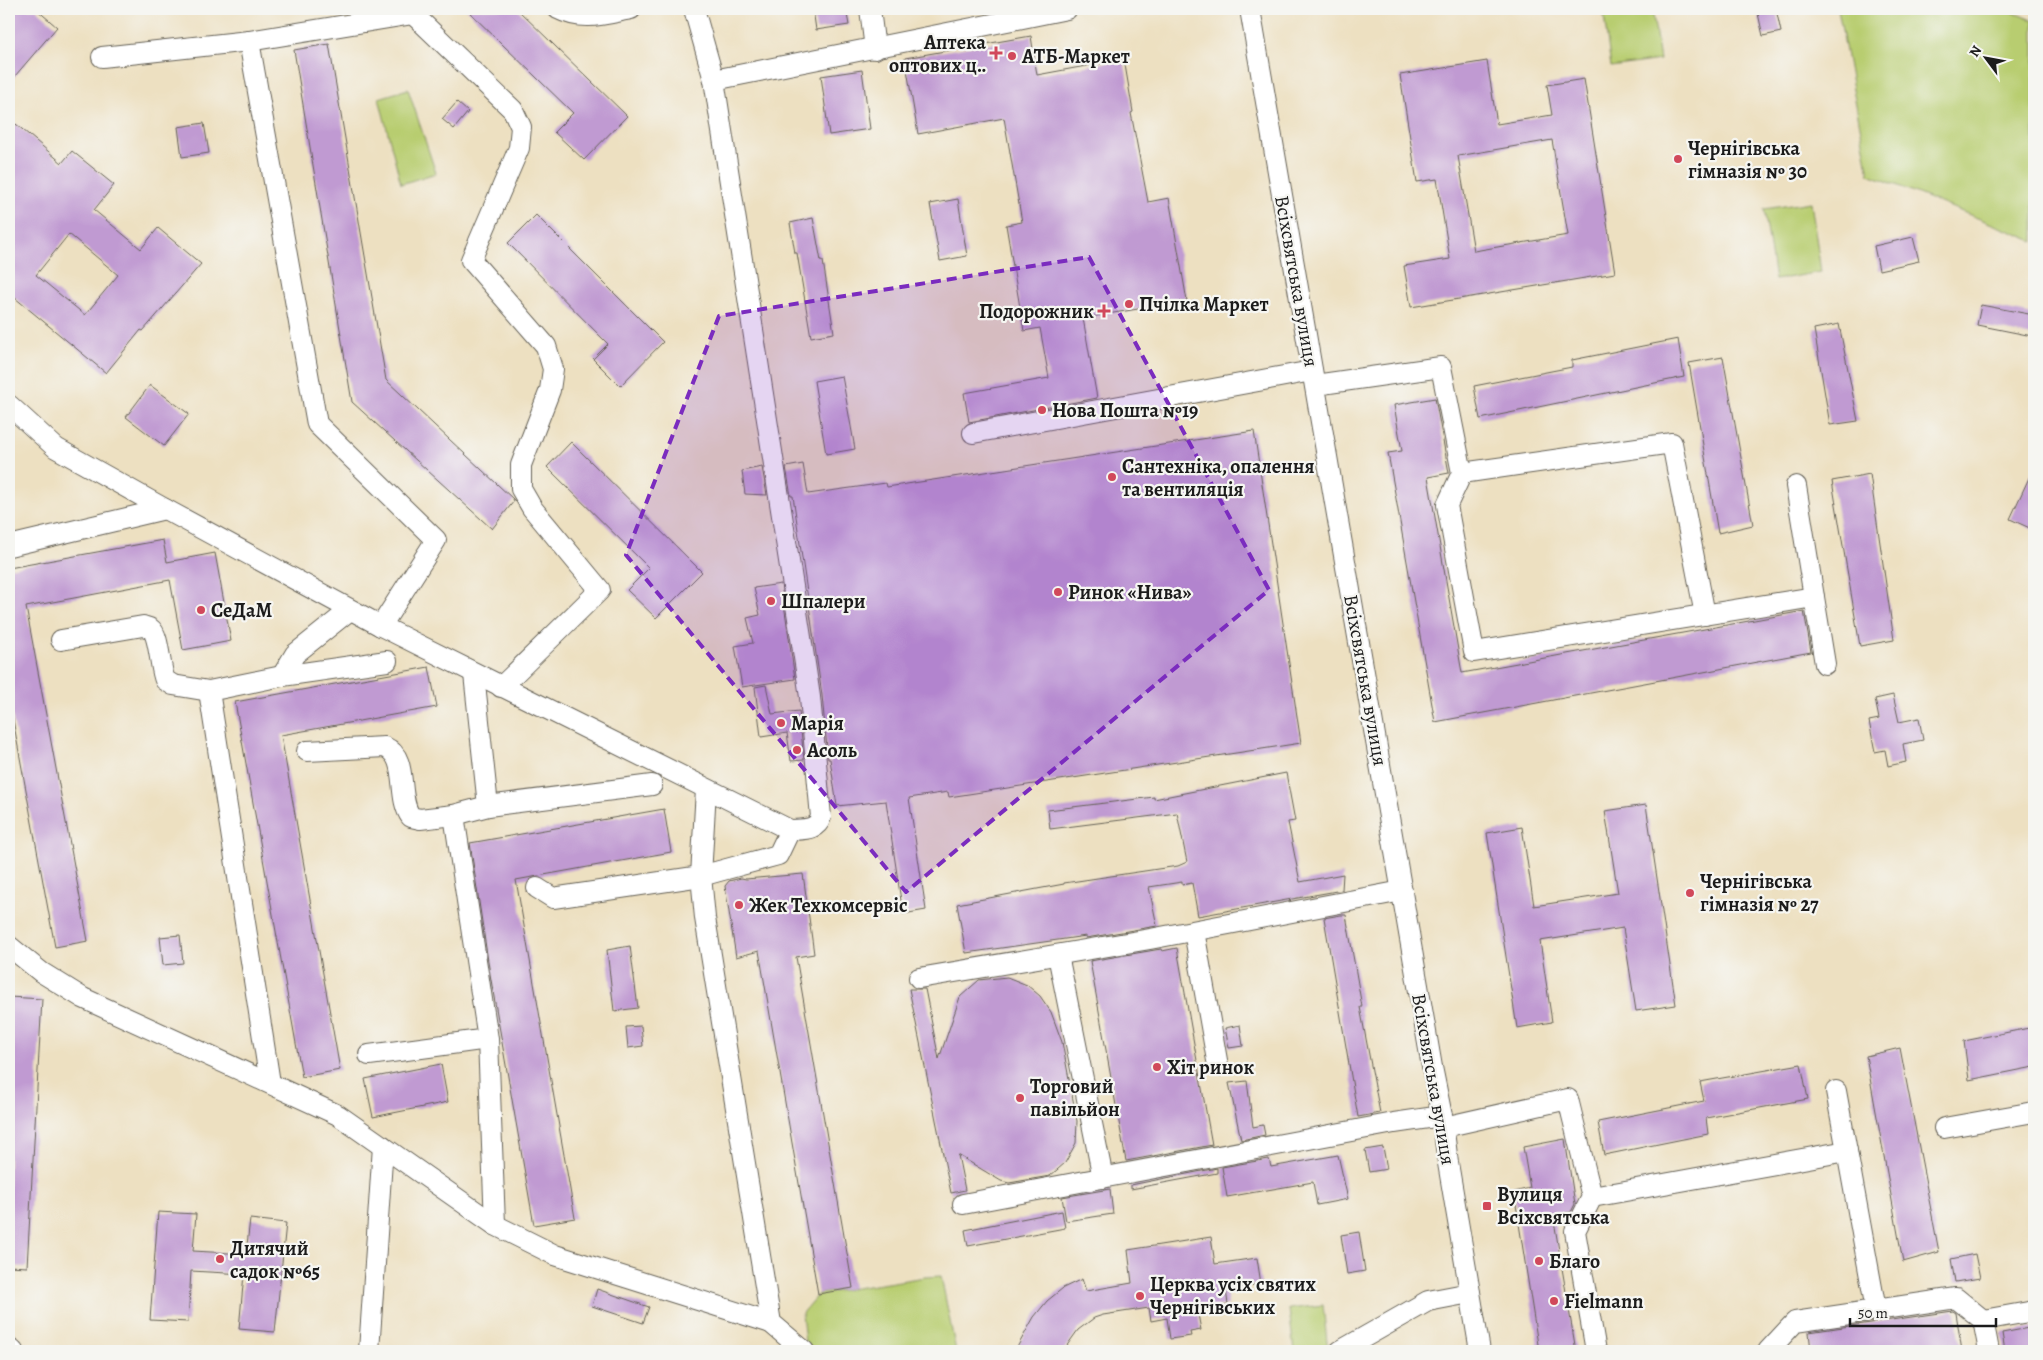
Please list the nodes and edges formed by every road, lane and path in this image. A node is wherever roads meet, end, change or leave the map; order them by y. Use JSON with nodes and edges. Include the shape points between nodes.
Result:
{"nodes":[{"id":1,"x":558,"y":9,"type":"edge"},
{"id":2,"x":632,"y":9,"type":"edge"},
{"id":3,"x":694,"y":9,"type":"edge"},
{"id":4,"x":870,"y":9,"type":"edge"},
{"id":5,"x":1067,"y":9,"type":"edge"},
{"id":6,"x":1250,"y":9,"type":"edge"},
{"id":7,"x":416,"y":12,"type":"edge"},
{"id":8,"x":249,"y":42,"type":"junction"},
{"id":9,"x":875,"y":49,"type":"junction"},
{"id":10,"x":102,"y":57,"type":"dead end"},
{"id":11,"x":714,"y":80,"type":"junction"},
{"id":12,"x":1313,"y":378,"type":"junction"},
{"id":13,"x":9,"y":405,"type":"edge"},
{"id":14,"x":973,"y":433,"type":"dead end"},
{"id":15,"x":1462,"y":473,"type":"junction"},
{"id":16,"x":1796,"y":486,"type":"dead end"},
{"id":17,"x":165,"y":509,"type":"junction"},
{"id":18,"x":9,"y":546,"type":"edge"},
{"id":19,"x":1814,"y":597,"type":"junction"},
{"id":20,"x":350,"y":610,"type":"junction"},
{"id":21,"x":1705,"y":615,"type":"junction"},
{"id":22,"x":381,"y":626,"type":"junction"},
{"id":23,"x":61,"y":640,"type":"dead end"},
{"id":24,"x":387,"y":661,"type":"dead end"},
{"id":25,"x":1825,"y":664,"type":"dead end"},
{"id":26,"x":474,"y":674,"type":"junction"},
{"id":27,"x":282,"y":676,"type":"junction"},
{"id":28,"x":501,"y":687,"type":"junction"},
{"id":29,"x":209,"y":691,"type":"junction"},
{"id":30,"x":307,"y":751,"type":"dead end"},
{"id":31,"x":652,"y":785,"type":"dead end"},
{"id":32,"x":706,"y":789,"type":"junction"},
{"id":33,"x":488,"y":806,"type":"junction"},
{"id":34,"x":454,"y":815,"type":"junction"},
{"id":35,"x":790,"y":830,"type":"junction"},
{"id":36,"x":701,"y":876,"type":"junction"},
{"id":37,"x":537,"y":888,"type":"dead end"},
{"id":38,"x":1402,"y":891,"type":"junction"},
{"id":39,"x":1194,"y":931,"type":"junction"},
{"id":40,"x":9,"y":946,"type":"edge"},
{"id":41,"x":1058,"y":955,"type":"junction"},
{"id":42,"x":919,"y":978,"type":"dead end"},
{"id":43,"x":488,"y":1039,"type":"junction"},
{"id":44,"x":369,"y":1055,"type":"dead end"},
{"id":45,"x":1218,"y":1066,"type":"dead end"},
{"id":46,"x":270,"y":1083,"type":"junction"},
{"id":47,"x":1836,"y":1091,"type":"dead end"},
{"id":48,"x":2034,"y":1112,"type":"edge"},
{"id":49,"x":1443,"y":1122,"type":"junction"},
{"id":50,"x":1944,"y":1128,"type":"dead end"},
{"id":51,"x":383,"y":1146,"type":"junction"},
{"id":52,"x":1847,"y":1151,"type":"junction"},
{"id":53,"x":1103,"y":1178,"type":"junction"},
{"id":54,"x":1592,"y":1198,"type":"junction"},
{"id":55,"x":963,"y":1204,"type":"dead end"},
{"id":56,"x":495,"y":1225,"type":"junction"},
{"id":57,"x":1470,"y":1293,"type":"junction"},
{"id":58,"x":1876,"y":1310,"type":"junction"},
{"id":59,"x":2034,"y":1311,"type":"edge"},
{"id":60,"x":1983,"y":1320,"type":"junction"},
{"id":61,"x":771,"y":1323,"type":"junction"},
{"id":62,"x":9,"y":1348,"type":"edge"},
{"id":63,"x":13,"y":1351,"type":"edge"},
{"id":64,"x":369,"y":1351,"type":"edge"},
{"id":65,"x":804,"y":1351,"type":"edge"},
{"id":66,"x":1340,"y":1351,"type":"edge"},
{"id":67,"x":1480,"y":1351,"type":"edge"},
{"id":68,"x":1596,"y":1351,"type":"edge"},
{"id":69,"x":1768,"y":1351,"type":"edge"},
{"id":70,"x":1989,"y":1351,"type":"edge"}],
"edges":[{"from":1,"to":2,"type":"street","via":[[587,18]]},
{"from":3,"to":11,"type":"street"},
{"from":4,"to":9,"type":"street"},
{"from":5,"to":9,"type":"street"},
{"from":6,"to":12,"type":"street","name":"Всіхсвятська вулиця"},
{"from":7,"to":8,"type":"street"},
{"from":7,"to":28,"type":"street","via":[[513,110],[521,128],[518,148],[471,260],[546,346],[553,368],[550,390],[521,465],[521,489],[532,508],[600,590]]},
{"from":8,"to":10,"type":"street"},
{"from":8,"to":22,"type":"street","via":[[317,424],[436,540]]},
{"from":9,"to":11,"type":"street"},
{"from":11,"to":35,"type":"street","via":[[810,697],[821,817],[813,828]]},
{"from":12,"to":14,"type":"street"},
{"from":12,"to":15,"type":"street","via":[[1441,366]]},
{"from":12,"to":38,"type":"street","name":"Всіхсвятська вулиця"},
{"from":13,"to":17,"type":"street","via":[[56,448]]},
{"from":15,"to":21,"type":"street","via":[[1672,443]]},
{"from":15,"to":21,"type":"street","via":[[1446,505],[1474,652]]},
{"from":16,"to":19,"type":"street"},
{"from":17,"to":18,"type":"street"},
{"from":17,"to":20,"type":"street"},
{"from":19,"to":21,"type":"street"},
{"from":19,"to":25,"type":"street"},
{"from":20,"to":22,"type":"street"},
{"from":20,"to":27,"type":"street","via":[[295,654]]},
{"from":22,"to":26,"type":"street"},
{"from":23,"to":29,"type":"street","via":[[142,626],[151,629],[156,636],[160,670],[165,680],[174,685]]},
{"from":24,"to":27,"type":"street"},
{"from":26,"to":28,"type":"street"},
{"from":26,"to":33,"type":"street"},
{"from":27,"to":29,"type":"street"},
{"from":28,"to":32,"type":"street"},
{"from":29,"to":46,"type":"street"},
{"from":30,"to":34,"type":"street","via":[[385,747],[393,750],[398,758],[405,810],[411,817]]},
{"from":31,"to":33,"type":"street"},
{"from":32,"to":35,"type":"street"},
{"from":32,"to":36,"type":"street"},
{"from":33,"to":34,"type":"street"},
{"from":34,"to":43,"type":"street"},
{"from":35,"to":36,"type":"street","via":[[778,855]]},
{"from":36,"to":37,"type":"street","via":[[553,898]]},
{"from":36,"to":61,"type":"street","via":[[705,918]]},
{"from":38,"to":39,"type":"street"},
{"from":38,"to":49,"type":"street","name":"Всіхсвятська вулиця"},
{"from":39,"to":41,"type":"street"},
{"from":39,"to":45,"type":"street"},
{"from":40,"to":46,"type":"street","via":[[41,972],[83,998]]},
{"from":41,"to":42,"type":"street"},
{"from":41,"to":53,"type":"street"},
{"from":43,"to":44,"type":"street"},
{"from":43,"to":56,"type":"street"},
{"from":46,"to":51,"type":"street","via":[[338,1115]]},
{"from":47,"to":52,"type":"street"},
{"from":48,"to":50,"type":"street"},
{"from":49,"to":53,"type":"street","via":[[1394,1123]]},
{"from":49,"to":54,"type":"street","via":[[1568,1099]]},
{"from":49,"to":57,"type":"street","name":"Всіхсвятська вулиця"},
{"from":51,"to":56,"type":"street"},
{"from":51,"to":64,"type":"street"},
{"from":52,"to":54,"type":"street"},
{"from":52,"to":58,"type":"street"},
{"from":53,"to":55,"type":"street"},
{"from":54,"to":68,"type":"street","via":[[1575,1231]]},
{"from":56,"to":61,"type":"street","via":[[555,1255]]},
{"from":57,"to":66,"type":"street","via":[[1428,1301]]},
{"from":57,"to":67,"type":"street","name":"Всіхсвятська вулиця"},
{"from":58,"to":60,"type":"street","via":[[1956,1298]]},
{"from":58,"to":69,"type":"street","via":[[1795,1322]]},
{"from":59,"to":60,"type":"street"},
{"from":60,"to":70,"type":"street"},
{"from":61,"to":65,"type":"street"},
{"from":62,"to":63,"type":"street"}]}
